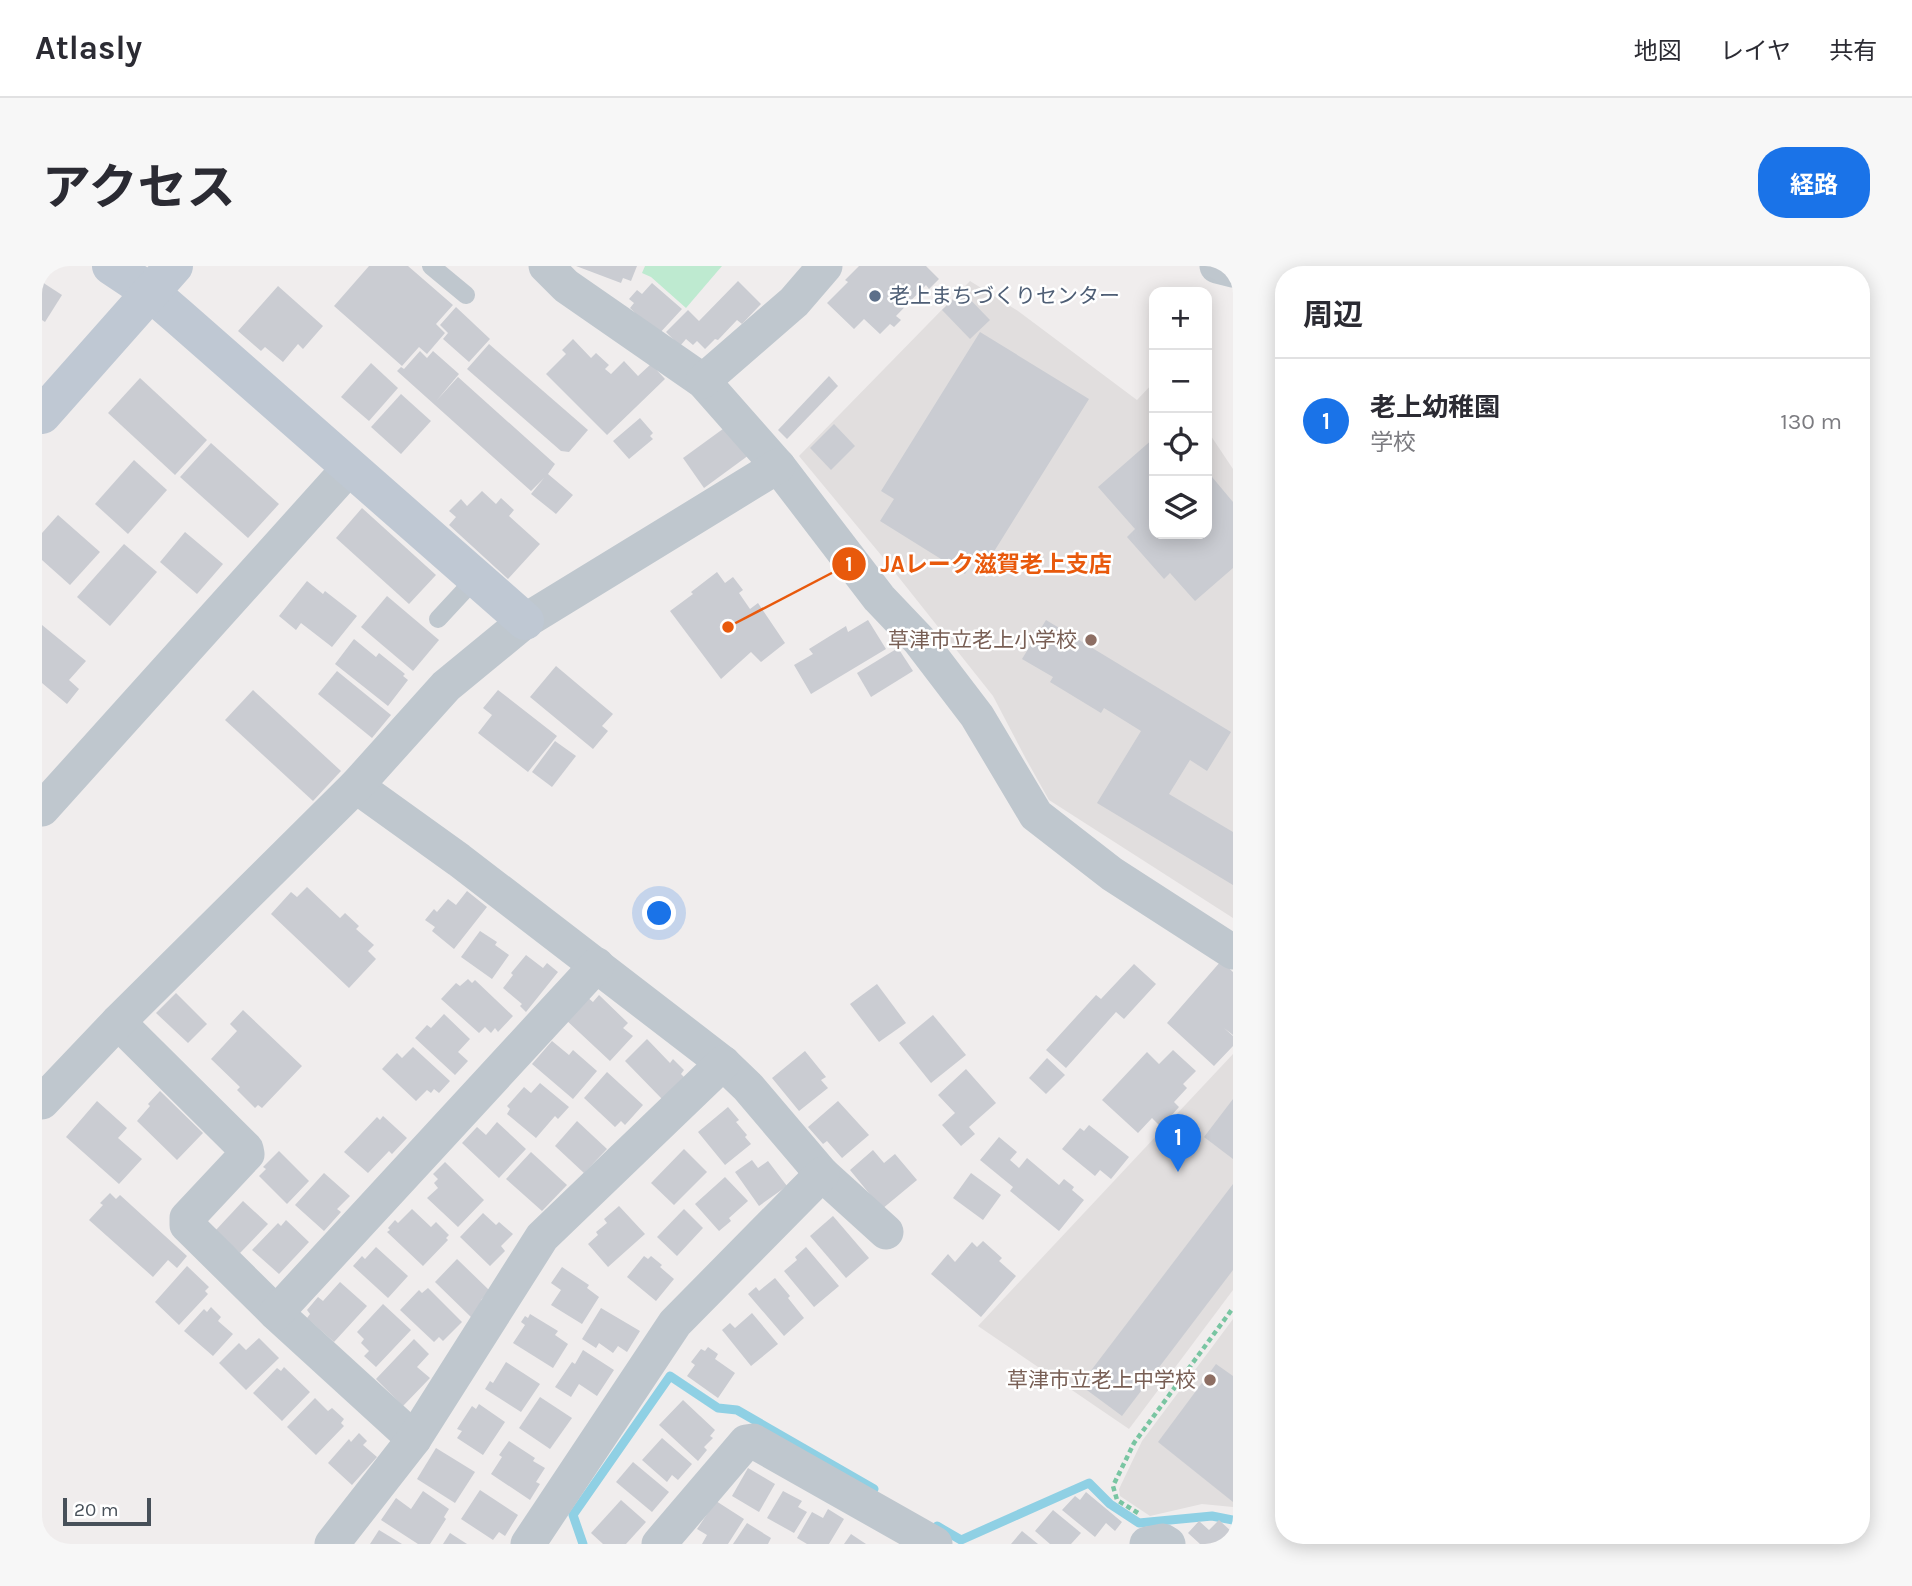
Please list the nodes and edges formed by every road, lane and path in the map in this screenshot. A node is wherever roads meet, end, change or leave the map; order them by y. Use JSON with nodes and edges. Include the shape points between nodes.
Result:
{"nodes":[{"id":1,"x":111,"y":266,"type":"edge"},
{"id":2,"x":431,"y":266,"type":"edge"},
{"id":3,"x":546,"y":266,"type":"edge"},
{"id":4,"x":825,"y":266,"type":"edge"},
{"id":5,"x":1217,"y":266,"type":"edge"},
{"id":6,"x":1233,"y":270,"type":"edge"},
{"id":7,"x":162,"y":279,"type":"edge"},
{"id":8,"x":466,"y":295,"type":"dead end"},
{"id":9,"x":703,"y":381,"type":"junction"},
{"id":10,"x":42,"y":415,"type":"edge"},
{"id":11,"x":778,"y":466,"type":"junction"},
{"id":12,"x":350,"y":467,"type":"junction"},
{"id":13,"x":476,"y":578,"type":"junction"},
{"id":14,"x":438,"y":619,"type":"dead end"},
{"id":15,"x":525,"y":621,"type":"junction"},
{"id":16,"x":356,"y":786,"type":"junction"},
{"id":17,"x":42,"y":809,"type":"edge"},
{"id":18,"x":1233,"y":952,"type":"edge"},
{"id":19,"x":597,"y":965,"type":"junction"},
{"id":20,"x":118,"y":1022,"type":"junction"},
{"id":21,"x":723,"y":1063,"type":"junction"},
{"id":22,"x":46,"y":1090,"type":"edge"},
{"id":23,"x":822,"y":1174,"type":"junction"},
{"id":24,"x":886,"y":1232,"type":"dead end"},
{"id":25,"x":1233,"y":1308,"type":"edge"},
{"id":26,"x":276,"y":1312,"type":"junction"},
{"id":27,"x":414,"y":1439,"type":"junction"},
{"id":28,"x":332,"y":1544,"type":"edge"},
{"id":29,"x":528,"y":1544,"type":"edge"},
{"id":30,"x":659,"y":1544,"type":"edge"},
{"id":31,"x":934,"y":1544,"type":"edge"},
{"id":32,"x":1148,"y":1544,"type":"edge"},
{"id":33,"x":1168,"y":1544,"type":"edge"}],
"edges":[{"from":1,"to":7,"type":"street"},
{"from":2,"to":8,"type":"lane"},
{"from":3,"to":9,"type":"street","via":[[566,286]]},
{"from":4,"to":9,"type":"street","via":[[794,302]]},
{"from":5,"to":6,"type":"street"},
{"from":7,"to":10,"type":"street"},
{"from":7,"to":12,"type":"street"},
{"from":9,"to":11,"type":"street"},
{"from":11,"to":15,"type":"street"},
{"from":11,"to":18,"type":"street","via":[[976,716],[1035,815],[1112,874]]},
{"from":12,"to":13,"type":"street"},
{"from":12,"to":17,"type":"street"},
{"from":13,"to":14,"type":"lane"},
{"from":13,"to":15,"type":"street"},
{"from":15,"to":16,"type":"street","via":[[446,686]]},
{"from":16,"to":19,"type":"street"},
{"from":16,"to":20,"type":"street"},
{"from":19,"to":21,"type":"street"},
{"from":19,"to":26,"type":"street"},
{"from":20,"to":22,"type":"street"},
{"from":20,"to":26,"type":"street","via":[[246,1149],[247,1154],[187,1218],[187,1225]]},
{"from":21,"to":23,"type":"street"},
{"from":21,"to":27,"type":"street","via":[[542,1237]]},
{"from":23,"to":24,"type":"street"},
{"from":23,"to":29,"type":"street","via":[[674,1323]]},
{"from":25,"to":32,"type":"path","via":[[1134,1443],[1113,1486],[1117,1500],[1147,1518]]},
{"from":26,"to":27,"type":"street"},
{"from":27,"to":28,"type":"street"},
{"from":30,"to":31,"type":"street","via":[[746,1442],[752,1441]]},
{"from":32,"to":33,"type":"street"}]}
